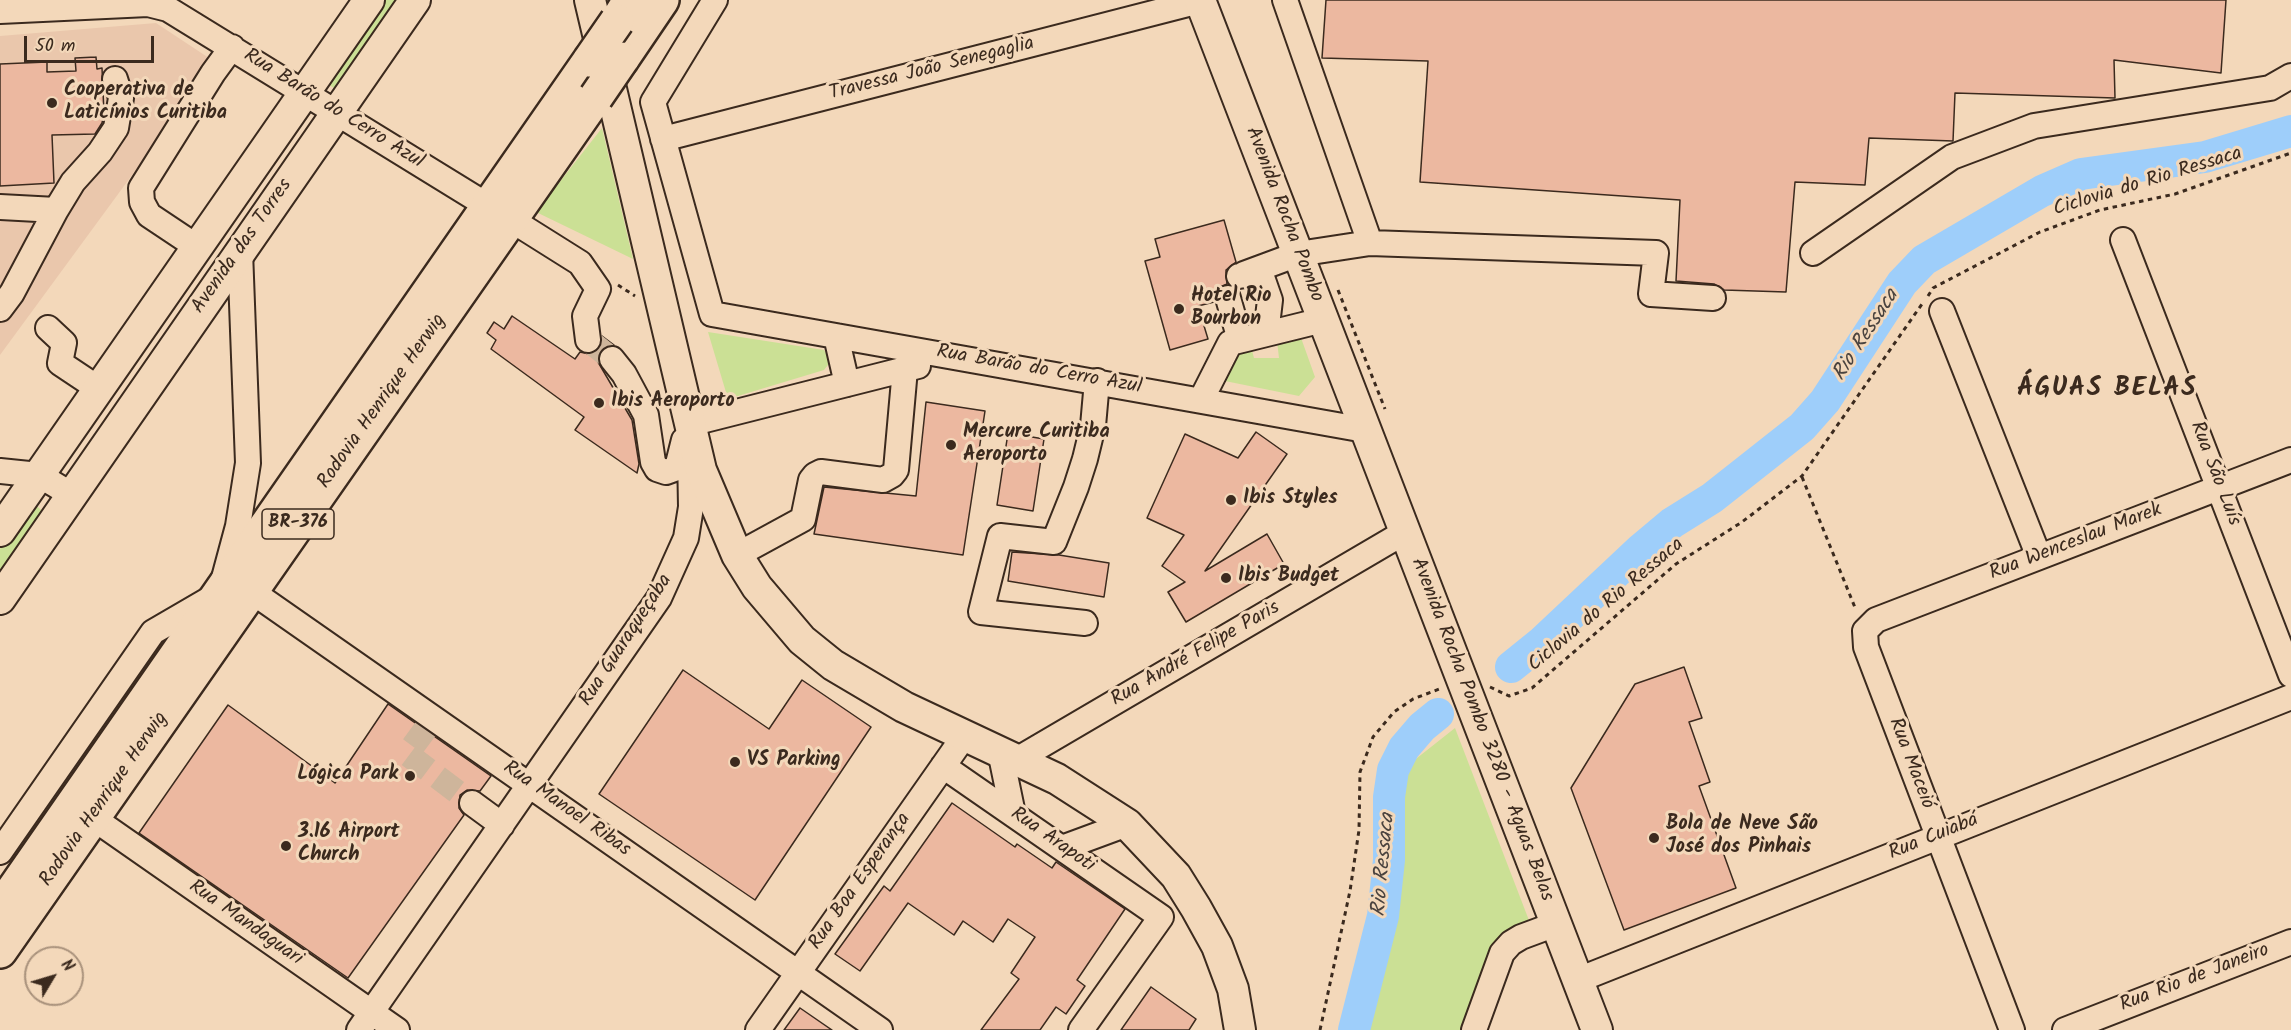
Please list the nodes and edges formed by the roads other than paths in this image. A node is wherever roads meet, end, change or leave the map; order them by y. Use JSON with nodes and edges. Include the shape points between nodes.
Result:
{"nodes":[{"id":1,"x":369,"y":0,"type":"edge"},
{"id":2,"x":415,"y":0,"type":"edge"},
{"id":3,"x":590,"y":0,"type":"edge"},
{"id":4,"x":662,"y":0,"type":"edge"},
{"id":5,"x":715,"y":0,"type":"edge"},
{"id":6,"x":1200,"y":0,"type":"edge"},
{"id":7,"x":1285,"y":0,"type":"edge"},
{"id":8,"x":126,"y":2,"type":"edge"},
{"id":9,"x":175,"y":8,"type":"edge"},
{"id":10,"x":0,"y":11,"type":"edge"},
{"id":11,"x":624,"y":11,"type":"edge"},
{"id":12,"x":232,"y":47,"type":"junction"},
{"id":13,"x":2291,"y":76,"type":"edge"},
{"id":14,"x":115,"y":79,"type":"dead end"},
{"id":15,"x":305,"y":92,"type":"junction"},
{"id":16,"x":337,"y":112,"type":"junction"},
{"id":17,"x":663,"y":139,"type":"junction"},
{"id":18,"x":0,"y":207,"type":"edge"},
{"id":19,"x":56,"y":210,"type":"junction"},
{"id":20,"x":499,"y":213,"type":"junction"},
{"id":21,"x":2123,"y":240,"type":"dead end"},
{"id":22,"x":1370,"y":243,"type":"junction"},
{"id":23,"x":197,"y":247,"type":"junction"},
{"id":24,"x":240,"y":251,"type":"junction"},
{"id":25,"x":1813,"y":253,"type":"dead end"},
{"id":26,"x":1298,"y":254,"type":"junction"},
{"id":27,"x":1228,"y":298,"type":"dead end"},
{"id":28,"x":1713,"y":298,"type":"dead end"},
{"id":29,"x":0,"y":309,"type":"edge"},
{"id":30,"x":1942,"y":311,"type":"dead end"},
{"id":31,"x":1323,"y":320,"type":"junction"},
{"id":32,"x":48,"y":328,"type":"dead end"},
{"id":33,"x":836,"y":336,"type":"junction"},
{"id":34,"x":1250,"y":337,"type":"junction"},
{"id":35,"x":588,"y":340,"type":"dead end"},
{"id":36,"x":955,"y":357,"type":"junction"},
{"id":37,"x":612,"y":359,"type":"tunnel mouth"},
{"id":38,"x":905,"y":369,"type":"junction"},
{"id":39,"x":1097,"y":381,"type":"junction"},
{"id":40,"x":847,"y":384,"type":"junction"},
{"id":41,"x":99,"y":389,"type":"junction"},
{"id":42,"x":1201,"y":400,"type":"junction"},
{"id":43,"x":688,"y":424,"type":"junction"},
{"id":44,"x":1365,"y":430,"type":"junction"},
{"id":45,"x":2291,"y":460,"type":"edge"},
{"id":46,"x":0,"y":471,"type":"edge"},
{"id":47,"x":39,"y":476,"type":"junction"},
{"id":48,"x":2219,"y":488,"type":"junction"},
{"id":49,"x":72,"y":495,"type":"junction"},
{"id":50,"x":0,"y":531,"type":"edge"},
{"id":51,"x":1405,"y":532,"type":"junction"},
{"id":52,"x":737,"y":555,"type":"junction"},
{"id":53,"x":2039,"y":557,"type":"junction"},
{"id":54,"x":236,"y":592,"type":"junction"},
{"id":55,"x":0,"y":599,"type":"edge"},
{"id":56,"x":1085,"y":622,"type":"dead end"},
{"id":57,"x":1865,"y":631,"type":"joint"},
{"id":58,"x":2291,"y":675,"type":"edge"},
{"id":59,"x":2291,"y":697,"type":"edge"},
{"id":60,"x":965,"y":735,"type":"junction"},
{"id":61,"x":1009,"y":755,"type":"junction"},
{"id":62,"x":944,"y":766,"type":"junction"},
{"id":63,"x":530,"y":785,"type":"junction"},
{"id":64,"x":472,"y":803,"type":"tunnel mouth"},
{"id":65,"x":1013,"y":814,"type":"junction"},
{"id":66,"x":93,"y":818,"type":"junction"},
{"id":67,"x":1127,"y":824,"type":"junction"},
{"id":68,"x":502,"y":825,"type":"junction"},
{"id":69,"x":1938,"y":837,"type":"junction"},
{"id":70,"x":1062,"y":848,"type":"junction"},
{"id":71,"x":0,"y":852,"type":"edge"},
{"id":72,"x":0,"y":909,"type":"edge"},
{"id":73,"x":1556,"y":924,"type":"junction"},
{"id":74,"x":2291,"y":942,"type":"edge"},
{"id":75,"x":0,"y":951,"type":"edge"},
{"id":76,"x":798,"y":973,"type":"junction"},
{"id":77,"x":1578,"y":980,"type":"junction"},
{"id":78,"x":365,"y":1021,"type":"edge"},
{"id":79,"x":397,"y":1030,"type":"edge"},
{"id":80,"x":758,"y":1030,"type":"edge"},
{"id":81,"x":880,"y":1030,"type":"edge"},
{"id":82,"x":1081,"y":1030,"type":"edge"},
{"id":83,"x":1240,"y":1030,"type":"edge"},
{"id":84,"x":1474,"y":1030,"type":"edge"},
{"id":85,"x":1597,"y":1030,"type":"edge"},
{"id":86,"x":2012,"y":1030,"type":"edge"},
{"id":87,"x":2065,"y":1030,"type":"edge"}],
"edges":[{"from":1,"to":15,"type":"main road","name":"Avenida das Torres"},
{"from":2,"to":16,"type":"main road","name":"Avenida das Torres"},
{"from":3,"to":43,"type":"main road"},
{"from":4,"to":20,"type":"highway","name":"Rodovia Henrique Herwig","number":"BR-376","bridge":true,"via":[[596,97]]},
{"from":5,"to":17,"type":"street","via":[[653,102]]},
{"from":6,"to":17,"type":"street","name":"Travessa João Senegaglia"},
{"from":6,"to":26,"type":"main road","name":"Avenida Rocha Pombo"},
{"from":7,"to":22,"type":"street"},
{"from":8,"to":9,"type":"street","name":"Rua Barão do Cerro Azul"},
{"from":8,"to":10,"type":"street","name":"Rua Barão do Cerro Azul"},
{"from":9,"to":12,"type":"street","name":"Rua Barão do Cerro Azul"},
{"from":11,"to":20,"type":"highway","name":"Rodovia Henrique Herwig","number":"BR-376","bridge":true,"via":[[590,60]]},
{"from":12,"to":15,"type":"street","name":"Rua Barão do Cerro Azul"},
{"from":12,"to":23,"type":"street","via":[[141,188],[142,202],[149,215]]},
{"from":13,"to":25,"type":"street","via":[[2270,88],[2034,126],[1952,157]]},
{"from":14,"to":19,"type":"street","via":[[121,98],[116,128]]},
{"from":15,"to":16,"type":"street","name":"Rua Barão do Cerro Azul"},
{"from":15,"to":23,"type":"main road","name":"Avenida das Torres"},
{"from":16,"to":20,"type":"street","name":"Rua Barão do Cerro Azul"},
{"from":16,"to":24,"type":"main road","name":"Avenida das Torres"},
{"from":17,"to":33,"type":"street","name":"Rua Barão do Cerro Azul","via":[[712,314]]},
{"from":18,"to":19,"type":"street"},
{"from":19,"to":29,"type":"street"},
{"from":20,"to":35,"type":"street","name":"Rua Barão do Cerro Azul","via":[[580,263],[598,289],[585,316]]},
{"from":20,"to":54,"type":"highway","name":"Rodovia Henrique Herwig","number":"BR-376"},
{"from":21,"to":48,"type":"street","name":"Rua São Luís"},
{"from":22,"to":26,"type":"street"},
{"from":22,"to":28,"type":"street","via":[[1656,253],[1652,294]]},
{"from":23,"to":41,"type":"main road","name":"Avenida das Torres"},
{"from":24,"to":49,"type":"main road","name":"Avenida das Torres"},
{"from":24,"to":54,"type":"street","via":[[248,464],[238,526]]},
{"from":26,"to":31,"type":"main road","name":"Avenida Rocha Pombo"},
{"from":26,"to":34,"type":"street","via":[[1242,275],[1252,274],[1263,280],[1270,300],[1268,317]]},
{"from":27,"to":34,"type":"street"},
{"from":30,"to":53,"type":"street"},
{"from":31,"to":34,"type":"street"},
{"from":31,"to":44,"type":"main road","name":"Avenida Rocha Pombo"},
{"from":32,"to":41,"type":"street","via":[[64,343],[60,363]]},
{"from":33,"to":36,"type":"street","name":"Rua Barão do Cerro Azul"},
{"from":33,"to":40,"type":"street"},
{"from":34,"to":42,"type":"street","via":[[1230,343]]},
{"from":36,"to":38,"type":"street"},
{"from":36,"to":39,"type":"street","name":"Rua Barão do Cerro Azul"},
{"from":37,"to":43,"type":"street","via":[[646,415],[657,469],[666,472],[677,468]]},
{"from":38,"to":40,"type":"street"},
{"from":38,"to":52,"type":"street","via":[[896,470],[892,475],[883,480],[821,472],[815,475],[803,519]]},
{"from":39,"to":42,"type":"street","name":"Rua Barão do Cerro Azul"},
{"from":39,"to":56,"type":"street","via":[[1088,448],[1054,542],[1000,536],[981,612]]},
{"from":40,"to":43,"type":"street"},
{"from":41,"to":47,"type":"main road","name":"Avenida das Torres"},
{"from":42,"to":44,"type":"street","name":"Rua Barão do Cerro Azul"},
{"from":43,"to":52,"type":"main road","via":[[708,491]]},
{"from":43,"to":63,"type":"street","name":"Rua Guaraqueçaba","via":[[691,507],[686,538],[674,569],[639,629]]},
{"from":44,"to":51,"type":"main road","name":"Avenida Rocha Pombo 3280 - Aguas Belas"},
{"from":45,"to":48,"type":"street","name":"Rua Wenceslau Marek"},
{"from":46,"to":47,"type":"street"},
{"from":47,"to":49,"type":"street"},
{"from":47,"to":50,"type":"main road","name":"Avenida das Torres"},
{"from":48,"to":53,"type":"street","name":"Rua Wenceslau Marek"},
{"from":48,"to":58,"type":"street","name":"Rua São Luís"},
{"from":49,"to":55,"type":"main road","name":"Avenida das Torres"},
{"from":51,"to":61,"type":"street","name":"Rua André Felipe Paris"},
{"from":51,"to":73,"type":"main road","name":"Avenida Rocha Pombo 3280 - Aguas Belas"},
{"from":52,"to":60,"type":"main road","via":[[780,616],[833,665],[896,703]]},
{"from":53,"to":57,"type":"street","name":"Rua Wenceslau Marek","via":[[1876,620]]},
{"from":54,"to":63,"type":"street","name":"Rua Manoel Ribas","via":[[430,723]]},
{"from":54,"to":66,"type":"highway","name":"Rodovia Henrique Herwig","number":"BR-376"},
{"from":54,"to":71,"type":"street","via":[[153,632]]},
{"from":54,"to":72,"type":"highway","name":"Rodovia Henrique Herwig","number":"BR-376"},
{"from":57,"to":69,"type":"street","name":"Rua Maceió","via":[[1866,647]]},
{"from":59,"to":69,"type":"street","name":"Rua Cuiabá"},
{"from":60,"to":61,"type":"main road"},
{"from":60,"to":62,"type":"street","name":"Rua Boa Esperança"},
{"from":61,"to":65,"type":"street"},
{"from":61,"to":67,"type":"main road","via":[[1057,779]]},
{"from":62,"to":65,"type":"street","name":"Rua Arapoti"},
{"from":62,"to":76,"type":"street","name":"Rua Boa Esperança"},
{"from":63,"to":68,"type":"street","name":"Rua Guaraqueçaba"},
{"from":63,"to":76,"type":"street","name":"Rua Manoel Ribas"},
{"from":64,"to":68,"type":"street"},
{"from":65,"to":70,"type":"street","name":"Rua Arapoti"},
{"from":66,"to":75,"type":"highway","name":"Rodovia Henrique Herwig","number":"BR-376"},
{"from":66,"to":78,"type":"street","name":"Rua Mandaguari"},
{"from":67,"to":70,"type":"street"},
{"from":67,"to":83,"type":"main road","via":[[1176,876],[1217,946],[1233,989]]},
{"from":68,"to":78,"type":"street","name":"Rua Guaraqueçaba"},
{"from":69,"to":77,"type":"street","name":"Rua Cuiabá"},
{"from":69,"to":86,"type":"street","name":"Rua Maceió"},
{"from":70,"to":82,"type":"street","name":"Rua Arapoti","via":[[1161,917]]},
{"from":73,"to":77,"type":"main road","name":"Avenida Rocha Pombo 3280 - Aguas Belas"},
{"from":73,"to":84,"type":"street","via":[[1521,937],[1502,953]]},
{"from":74,"to":87,"type":"street","name":"Rua Rio de Janeiro"},
{"from":76,"to":80,"type":"street","name":"Rua Boa Esperança"},
{"from":76,"to":81,"type":"street","name":"Rua Manoel Ribas"},
{"from":77,"to":85,"type":"main road","name":"Avenida Rocha Pombo 3280 - Aguas Belas"},
{"from":78,"to":79,"type":"street","name":"Rua Mandaguari"}]}
